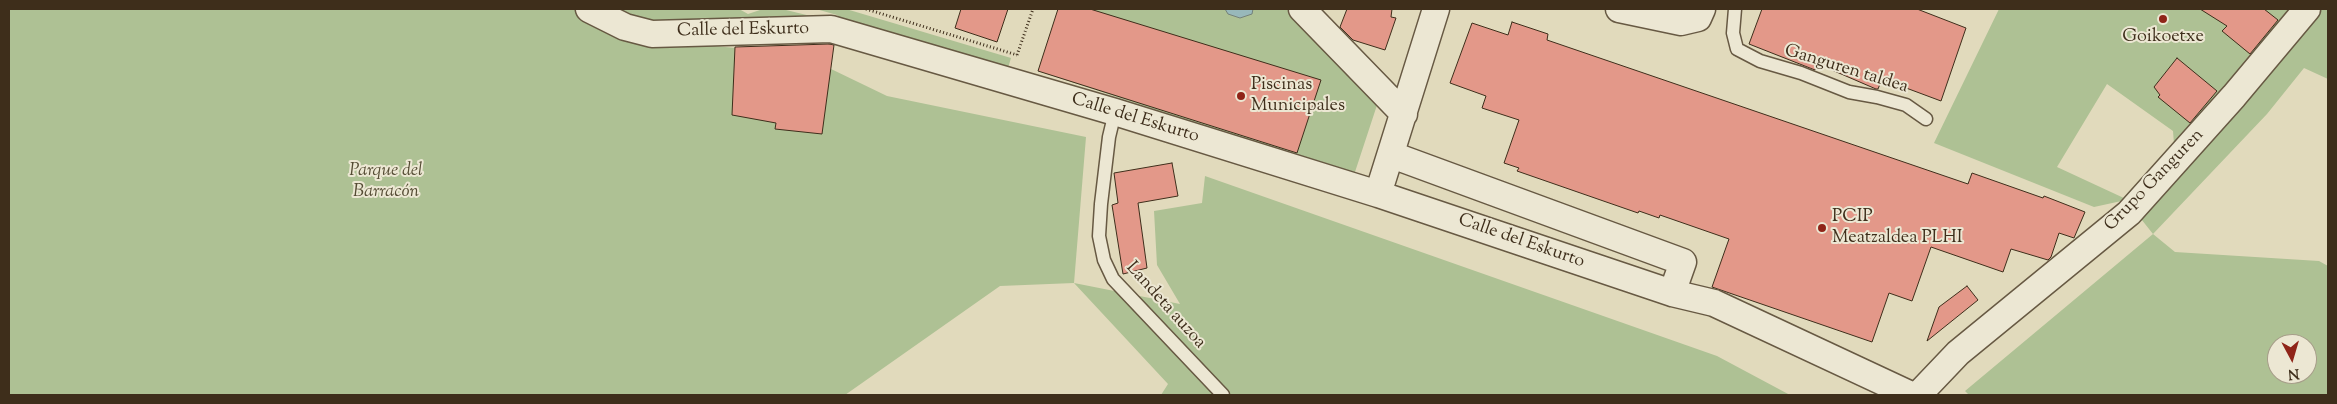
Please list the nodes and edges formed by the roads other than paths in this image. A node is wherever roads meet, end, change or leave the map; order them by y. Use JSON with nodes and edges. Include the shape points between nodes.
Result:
{"nodes":[{"id":1,"x":589,"y":9,"type":"edge"},
{"id":2,"x":1302,"y":9,"type":"edge"},
{"id":3,"x":1436,"y":9,"type":"edge"},
{"id":4,"x":1619,"y":9,"type":"edge"},
{"id":5,"x":1702,"y":9,"type":"edge"},
{"id":6,"x":1735,"y":9,"type":"edge"},
{"id":7,"x":2307,"y":9,"type":"edge"},
{"id":8,"x":1115,"y":112,"type":"junction"},
{"id":9,"x":1404,"y":114,"type":"junction"},
{"id":10,"x":1926,"y":119,"type":"dead end"},
{"id":11,"x":1392,"y":155,"type":"junction"},
{"id":12,"x":1378,"y":194,"type":"junction"},
{"id":13,"x":1672,"y":293,"type":"junction"},
{"id":14,"x":1223,"y":395,"type":"edge"},
{"id":15,"x":1911,"y":395,"type":"edge"},
{"id":16,"x":1918,"y":395,"type":"edge"}],
"edges":[{"from":1,"to":8,"type":"street","name":"Calle del Eskurto","via":[[626,27],[652,34],[831,29]]},
{"from":2,"to":9,"type":"street"},
{"from":3,"to":9,"type":"street"},
{"from":4,"to":5,"type":"street","via":[[1681,22],[1698,18]]},
{"from":6,"to":10,"type":"lane","name":"Ganguren taldea","via":[[1733,33],[1738,50],[1760,61],[1849,92],[1906,105]]},
{"from":7,"to":16,"type":"street","name":"Grupo Ganguren","via":[[2130,213],[1958,353]]},
{"from":8,"to":12,"type":"street","name":"Calle del Eskurto"},
{"from":8,"to":14,"type":"lane","name":"Landeta auzoa","via":[[1108,137],[1100,204],[1099,236],[1104,260],[1113,279]]},
{"from":9,"to":11,"type":"street"},
{"from":11,"to":12,"type":"street"},
{"from":11,"to":13,"type":"street","name":"Calle del Eskurto","via":[[1683,262]]},
{"from":12,"to":13,"type":"street","name":"Calle del Eskurto"},
{"from":13,"to":15,"type":"street","name":"Calle del Eskurto","via":[[1714,303]]}]}
